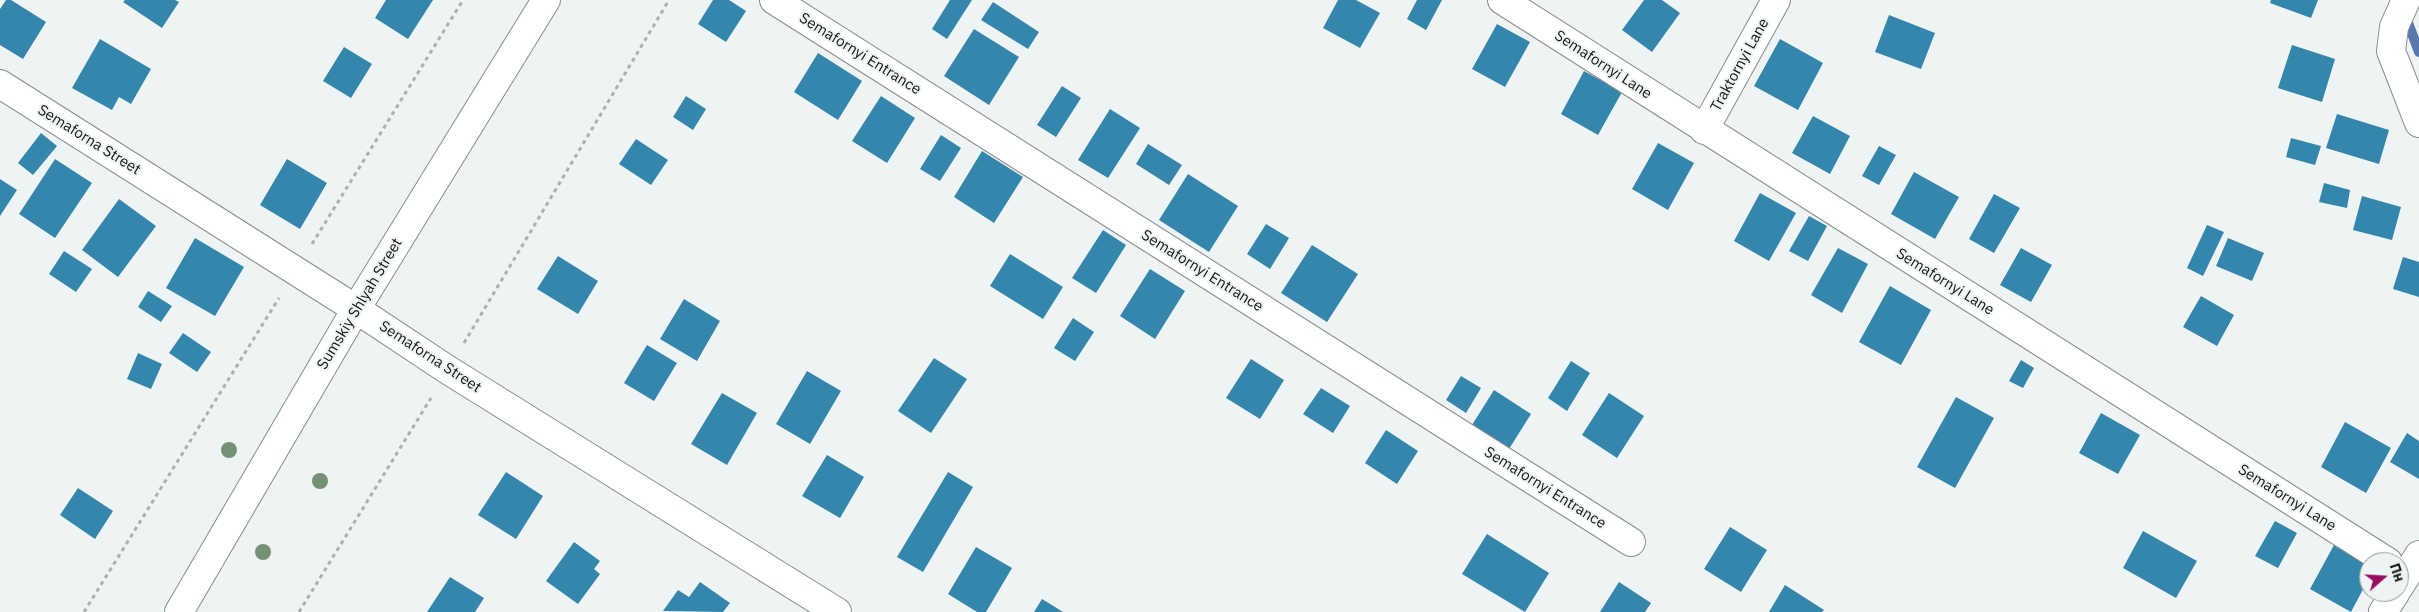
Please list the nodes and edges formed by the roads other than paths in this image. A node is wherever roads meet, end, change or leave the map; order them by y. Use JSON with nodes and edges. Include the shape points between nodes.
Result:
{"nodes":[{"id":1,"x":546,"y":0,"type":"edge"},
{"id":2,"x":774,"y":0,"type":"edge"},
{"id":3,"x":1502,"y":0,"type":"edge"},
{"id":4,"x":1776,"y":0,"type":"edge"},
{"id":5,"x":2406,"y":0,"type":"edge"},
{"id":6,"x":0,"y":84,"type":"edge"},
{"id":7,"x":2419,"y":123,"type":"edge"},
{"id":8,"x":1704,"y":130,"type":"junction"},
{"id":9,"x":356,"y":309,"type":"junction"},
{"id":10,"x":1631,"y":542,"type":"dead end"},
{"id":11,"x":2368,"y":552,"type":"edge"},
{"id":12,"x":179,"y":612,"type":"edge"},
{"id":13,"x":838,"y":612,"type":"edge"}],
"edges":[{"from":1,"to":9,"type":"street","name":"Sumskiy Shlyah Street"},
{"from":2,"to":10,"type":"street","name":"Semafornyi Entrance"},
{"from":3,"to":8,"type":"street","name":"Semafornyi Lane"},
{"from":4,"to":8,"type":"street","name":"Traktornyi Lane"},
{"from":5,"to":7,"type":"street","via":[[2394,27],[2391,51]]},
{"from":6,"to":9,"type":"street","name":"Semaforna Street"},
{"from":8,"to":11,"type":"street","name":"Semafornyi Lane"},
{"from":9,"to":12,"type":"street","name":"Sumskiy Shlyah Street"},
{"from":9,"to":13,"type":"street","name":"Semaforna Street","via":[[448,370]]}]}
